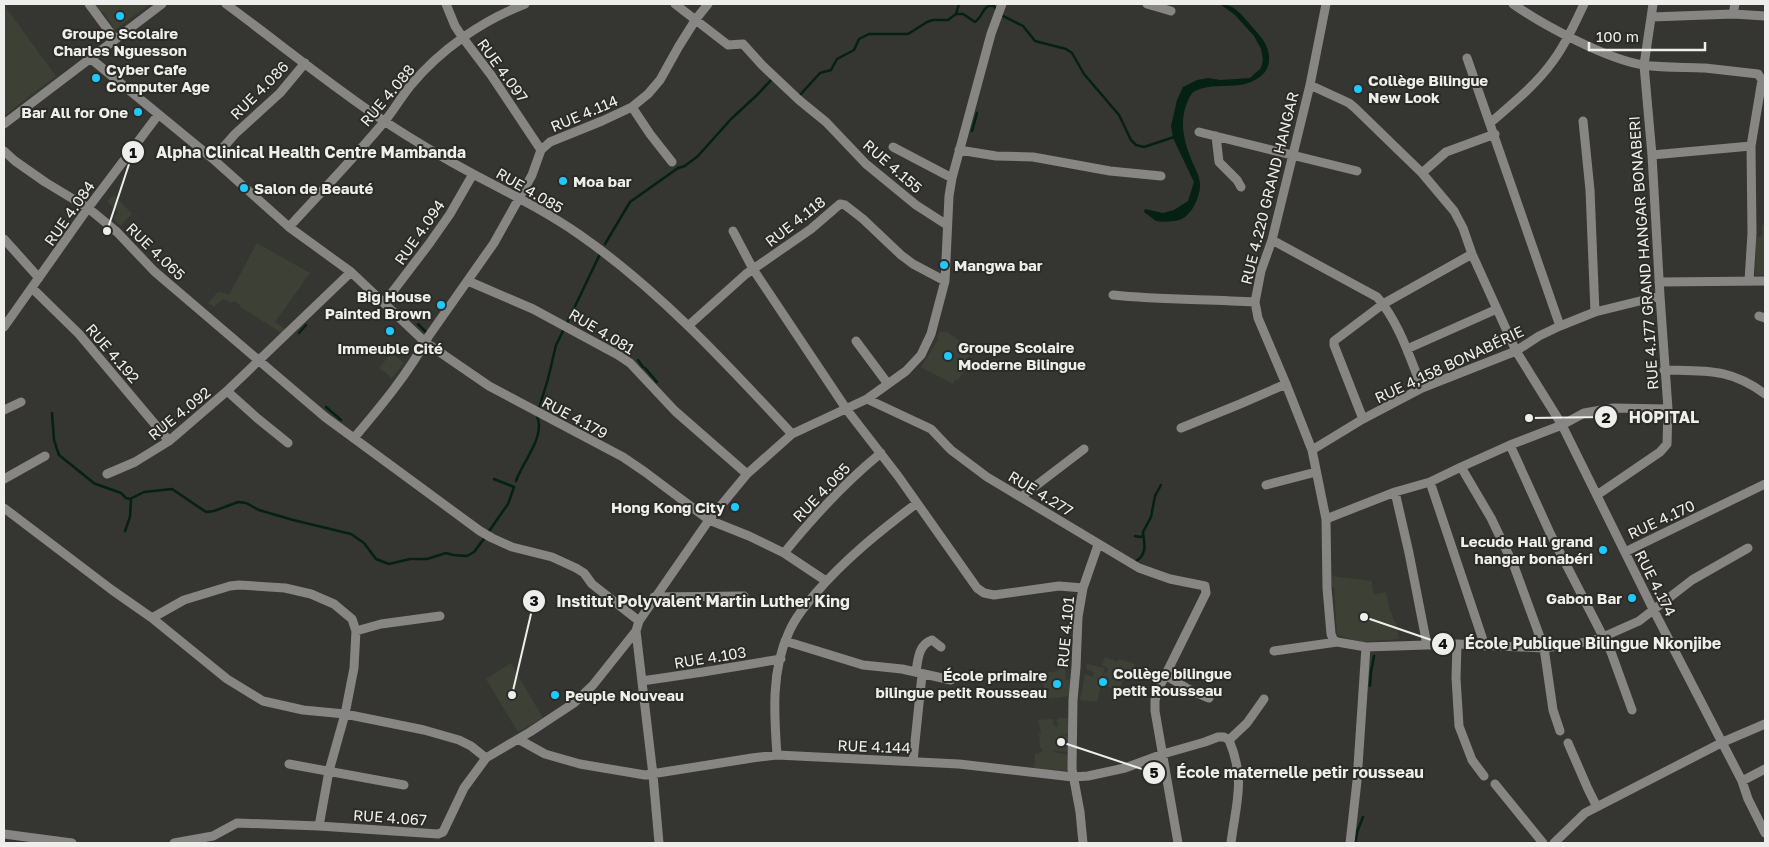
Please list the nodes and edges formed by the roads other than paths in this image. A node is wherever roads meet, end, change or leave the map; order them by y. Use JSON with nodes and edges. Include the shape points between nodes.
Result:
{"nodes":[{"id":1,"x":90,"y":4,"type":"edge"},
{"id":2,"x":162,"y":4,"type":"edge"},
{"id":3,"x":226,"y":4,"type":"edge"},
{"id":4,"x":446,"y":4,"type":"edge"},
{"id":5,"x":525,"y":4,"type":"edge"},
{"id":6,"x":675,"y":4,"type":"edge"},
{"id":7,"x":708,"y":4,"type":"edge"},
{"id":8,"x":1002,"y":4,"type":"edge"},
{"id":9,"x":1147,"y":4,"type":"edge"},
{"id":10,"x":1326,"y":4,"type":"edge"},
{"id":11,"x":1513,"y":4,"type":"edge"},
{"id":12,"x":1584,"y":4,"type":"edge"},
{"id":13,"x":1653,"y":4,"type":"edge"},
{"id":14,"x":1735,"y":4,"type":"edge"},
{"id":15,"x":1171,"y":11,"type":"dead end"},
{"id":16,"x":1733,"y":14,"type":"junction"},
{"id":17,"x":1652,"y":16,"type":"junction"},
{"id":18,"x":1765,"y":16,"type":"edge"},
{"id":19,"x":696,"y":19,"type":"junction"},
{"id":20,"x":1569,"y":36,"type":"junction"},
{"id":21,"x":463,"y":38,"type":"junction"},
{"id":22,"x":115,"y":39,"type":"junction"},
{"id":23,"x":90,"y":58,"type":"junction"},
{"id":24,"x":1467,"y":58,"type":"dead end"},
{"id":25,"x":305,"y":63,"type":"junction"},
{"id":26,"x":1644,"y":65,"type":"junction"},
{"id":27,"x":1310,"y":85,"type":"junction"},
{"id":28,"x":632,"y":106,"type":"junction"},
{"id":29,"x":158,"y":115,"type":"junction"},
{"id":30,"x":384,"y":121,"type":"junction"},
{"id":31,"x":1583,"y":122,"type":"dead end"},
{"id":32,"x":1490,"y":123,"type":"junction"},
{"id":33,"x":4,"y":124,"type":"edge"},
{"id":34,"x":1199,"y":132,"type":"dead end"},
{"id":35,"x":1494,"y":134,"type":"junction"},
{"id":36,"x":1216,"y":136,"type":"junction"},
{"id":37,"x":1751,"y":146,"type":"junction"},
{"id":38,"x":893,"y":147,"type":"dead end"},
{"id":39,"x":541,"y":150,"type":"junction"},
{"id":40,"x":958,"y":150,"type":"junction"},
{"id":41,"x":4,"y":151,"type":"edge"},
{"id":42,"x":1293,"y":155,"type":"junction"},
{"id":43,"x":1652,"y":155,"type":"junction"},
{"id":44,"x":213,"y":159,"type":"junction"},
{"id":45,"x":672,"y":162,"type":"dead end"},
{"id":46,"x":1357,"y":171,"type":"dead end"},
{"id":47,"x":1422,"y":173,"type":"junction"},
{"id":48,"x":473,"y":174,"type":"junction"},
{"id":49,"x":1161,"y":176,"type":"dead end"},
{"id":50,"x":952,"y":178,"type":"junction"},
{"id":51,"x":1241,"y":186,"type":"dead end"},
{"id":52,"x":519,"y":198,"type":"junction"},
{"id":53,"x":88,"y":208,"type":"junction"},
{"id":54,"x":947,"y":225,"type":"junction"},
{"id":55,"x":289,"y":227,"type":"junction"},
{"id":56,"x":733,"y":231,"type":"dead end"},
{"id":57,"x":4,"y":240,"type":"edge"},
{"id":58,"x":1272,"y":240,"type":"junction"},
{"id":59,"x":1472,"y":254,"type":"junction"},
{"id":60,"x":753,"y":269,"type":"junction"},
{"id":61,"x":351,"y":272,"type":"junction"},
{"id":62,"x":39,"y":278,"type":"junction"},
{"id":63,"x":468,"y":281,"type":"junction"},
{"id":64,"x":945,"y":281,"type":"junction"},
{"id":65,"x":1765,"y":281,"type":"edge"},
{"id":66,"x":1659,"y":282,"type":"junction"},
{"id":67,"x":1749,"y":282,"type":"junction"},
{"id":68,"x":32,"y":288,"type":"junction"},
{"id":69,"x":1113,"y":295,"type":"dead end"},
{"id":70,"x":1660,"y":296,"type":"junction"},
{"id":71,"x":1255,"y":302,"type":"junction"},
{"id":72,"x":384,"y":303,"type":"junction"},
{"id":73,"x":1383,"y":304,"type":"junction"},
{"id":74,"x":1498,"y":309,"type":"junction"},
{"id":75,"x":1595,"y":312,"type":"junction"},
{"id":76,"x":688,"y":326,"type":"junction"},
{"id":77,"x":1560,"y":326,"type":"junction"},
{"id":78,"x":4,"y":327,"type":"edge"},
{"id":79,"x":856,"y":340,"type":"dead end"},
{"id":80,"x":425,"y":342,"type":"junction"},
{"id":81,"x":1406,"y":349,"type":"junction"},
{"id":82,"x":1516,"y":351,"type":"junction"},
{"id":83,"x":260,"y":360,"type":"junction"},
{"id":84,"x":1664,"y":370,"type":"junction"},
{"id":85,"x":888,"y":384,"type":"junction"},
{"id":86,"x":1286,"y":384,"type":"junction"},
{"id":87,"x":1422,"y":388,"type":"junction"},
{"id":88,"x":227,"y":391,"type":"junction"},
{"id":89,"x":1765,"y":394,"type":"edge"},
{"id":90,"x":867,"y":399,"type":"junction"},
{"id":91,"x":21,"y":402,"type":"dead end"},
{"id":92,"x":4,"y":410,"type":"edge"},
{"id":93,"x":847,"y":410,"type":"junction"},
{"id":94,"x":1668,"y":410,"type":"junction"},
{"id":95,"x":1364,"y":419,"type":"junction"},
{"id":96,"x":1562,"y":425,"type":"junction"},
{"id":97,"x":1181,"y":428,"type":"dead end"},
{"id":98,"x":792,"y":434,"type":"junction"},
{"id":99,"x":354,"y":438,"type":"junction"},
{"id":100,"x":169,"y":441,"type":"junction"},
{"id":101,"x":288,"y":443,"type":"dead end"},
{"id":102,"x":1510,"y":445,"type":"junction"},
{"id":103,"x":1084,"y":449,"type":"dead end"},
{"id":104,"x":1312,"y":450,"type":"junction"},
{"id":105,"x":881,"y":453,"type":"junction"},
{"id":106,"x":45,"y":456,"type":"dead end"},
{"id":107,"x":1461,"y":467,"type":"junction"},
{"id":108,"x":1316,"y":472,"type":"junction"},
{"id":109,"x":107,"y":474,"type":"dead end"},
{"id":110,"x":747,"y":474,"type":"junction"},
{"id":111,"x":4,"y":479,"type":"edge"},
{"id":112,"x":1430,"y":482,"type":"junction"},
{"id":113,"x":1765,"y":484,"type":"edge"},
{"id":114,"x":1266,"y":485,"type":"dead end"},
{"id":115,"x":1395,"y":492,"type":"junction"},
{"id":116,"x":1597,"y":495,"type":"junction"},
{"id":117,"x":1021,"y":497,"type":"junction"},
{"id":118,"x":917,"y":504,"type":"junction"},
{"id":119,"x":4,"y":508,"type":"edge"},
{"id":120,"x":1326,"y":519,"type":"junction"},
{"id":121,"x":709,"y":520,"type":"junction"},
{"id":122,"x":1098,"y":545,"type":"junction"},
{"id":123,"x":1748,"y":548,"type":"dead end"},
{"id":124,"x":1625,"y":552,"type":"junction"},
{"id":125,"x":784,"y":554,"type":"junction"},
{"id":126,"x":826,"y":581,"type":"junction"},
{"id":127,"x":1083,"y":588,"type":"junction"},
{"id":128,"x":744,"y":596,"type":"dead end"},
{"id":129,"x":654,"y":597,"type":"junction"},
{"id":130,"x":1653,"y":609,"type":"junction"},
{"id":131,"x":440,"y":616,"type":"dead end"},
{"id":132,"x":152,"y":618,"type":"junction"},
{"id":133,"x":639,"y":620,"type":"junction"},
{"id":134,"x":356,"y":631,"type":"junction"},
{"id":135,"x":636,"y":631,"type":"junction"},
{"id":136,"x":1603,"y":637,"type":"junction"},
{"id":137,"x":785,"y":642,"type":"junction"},
{"id":138,"x":1337,"y":642,"type":"junction"},
{"id":139,"x":1457,"y":644,"type":"junction"},
{"id":140,"x":1427,"y":645,"type":"junction"},
{"id":141,"x":1485,"y":646,"type":"junction"},
{"id":142,"x":941,"y":647,"type":"dead end"},
{"id":143,"x":1366,"y":647,"type":"junction"},
{"id":144,"x":1544,"y":648,"type":"junction"},
{"id":145,"x":1274,"y":651,"type":"dead end"},
{"id":146,"x":781,"y":658,"type":"junction"},
{"id":147,"x":919,"y":673,"type":"junction"},
{"id":148,"x":1165,"y":675,"type":"junction"},
{"id":149,"x":951,"y":680,"type":"dead end"},
{"id":150,"x":642,"y":681,"type":"junction"},
{"id":151,"x":1208,"y":698,"type":"dead end"},
{"id":152,"x":1264,"y":699,"type":"dead end"},
{"id":153,"x":1632,"y":710,"type":"dead end"},
{"id":154,"x":345,"y":714,"type":"junction"},
{"id":155,"x":1765,"y":724,"type":"edge"},
{"id":156,"x":1560,"y":731,"type":"dead end"},
{"id":157,"x":518,"y":740,"type":"junction"},
{"id":158,"x":1228,"y":740,"type":"junction"},
{"id":159,"x":1723,"y":742,"type":"junction"},
{"id":160,"x":1568,"y":743,"type":"dead end"},
{"id":161,"x":1163,"y":754,"type":"junction"},
{"id":162,"x":777,"y":755,"type":"junction"},
{"id":163,"x":486,"y":758,"type":"junction"},
{"id":164,"x":913,"y":761,"type":"junction"},
{"id":165,"x":289,"y":764,"type":"dead end"},
{"id":166,"x":1765,"y":769,"type":"edge"},
{"id":167,"x":329,"y":771,"type":"junction"},
{"id":168,"x":653,"y":775,"type":"junction"},
{"id":169,"x":1484,"y":776,"type":"dead end"},
{"id":170,"x":1073,"y":778,"type":"junction"},
{"id":171,"x":1742,"y":781,"type":"junction"},
{"id":172,"x":1495,"y":784,"type":"dead end"},
{"id":173,"x":404,"y":785,"type":"dead end"},
{"id":174,"x":1597,"y":807,"type":"junction"},
{"id":175,"x":319,"y":826,"type":"junction"},
{"id":176,"x":1765,"y":833,"type":"edge"},
{"id":177,"x":4,"y":834,"type":"edge"},
{"id":178,"x":72,"y":843,"type":"edge"},
{"id":179,"x":174,"y":843,"type":"edge"},
{"id":180,"x":660,"y":843,"type":"edge"},
{"id":181,"x":1083,"y":843,"type":"edge"},
{"id":182,"x":1178,"y":843,"type":"edge"},
{"id":183,"x":1231,"y":843,"type":"edge"},
{"id":184,"x":1350,"y":843,"type":"edge"},
{"id":185,"x":1543,"y":843,"type":"edge"},
{"id":186,"x":1554,"y":843,"type":"edge"}],
"edges":[{"from":1,"to":22,"type":"street"},
{"from":2,"to":22,"type":"street"},
{"from":3,"to":25,"type":"street","name":"RUE 4.085"},
{"from":4,"to":21,"type":"street","name":"RUE 4.097"},
{"from":5,"to":21,"type":"street","name":"RUE 4.088"},
{"from":6,"to":19,"type":"street","name":"RUE 4.155"},
{"from":7,"to":19,"type":"street","name":"RUE 4.114"},
{"from":8,"to":40,"type":"street"},
{"from":9,"to":15,"type":"street"},
{"from":10,"to":27,"type":"street","name":"RUE 4.220 GRAND HANGAR"},
{"from":11,"to":20,"type":"street"},
{"from":12,"to":20,"type":"street"},
{"from":13,"to":17,"type":"street","name":"RUE 4.177 GRAND HANGAR BONABERI"},
{"from":14,"to":16,"type":"street"},
{"from":16,"to":17,"type":"street"},
{"from":16,"to":18,"type":"street"},
{"from":17,"to":26,"type":"street","name":"RUE 4.177 GRAND HANGAR BONABERI"},
{"from":19,"to":28,"type":"street","name":"RUE 4.114","via":[[660,80]]},
{"from":19,"to":54,"type":"street","name":"RUE 4.155","via":[[728,45],[743,44],[866,164],[916,205]]},
{"from":20,"to":26,"type":"street","via":[[1609,55]]},
{"from":20,"to":32,"type":"street","via":[[1534,83]]},
{"from":21,"to":30,"type":"street","name":"RUE 4.088","via":[[412,84]]},
{"from":21,"to":39,"type":"street","name":"RUE 4.097"},
{"from":22,"to":23,"type":"street"},
{"from":23,"to":29,"type":"street","name":"RUE 4.179"},
{"from":23,"to":33,"type":"street"},
{"from":24,"to":32,"type":"street"},
{"from":25,"to":30,"type":"street","name":"RUE 4.085"},
{"from":25,"to":44,"type":"street","name":"RUE 4.086","via":[[280,93],[234,134]]},
{"from":26,"to":37,"type":"street","via":[[1758,74],[1762,80]]},
{"from":26,"to":43,"type":"street","name":"RUE 4.177 GRAND HANGAR BONABERI"},
{"from":27,"to":42,"type":"street","name":"RUE 4.220 GRAND HANGAR"},
{"from":27,"to":47,"type":"street","name":"RUE 4.174","via":[[1349,103]]},
{"from":28,"to":39,"type":"street","name":"RUE 4.114","via":[[550,142]]},
{"from":28,"to":45,"type":"street"},
{"from":29,"to":44,"type":"street","name":"RUE 4.179"},
{"from":29,"to":53,"type":"street","name":"RUE 4.084"},
{"from":30,"to":48,"type":"street","name":"RUE 4.085"},
{"from":30,"to":55,"type":"street","name":"RUE 4.088"},
{"from":31,"to":75,"type":"street","via":[[1590,190]]},
{"from":32,"to":35,"type":"street"},
{"from":34,"to":36,"type":"street"},
{"from":35,"to":47,"type":"street","via":[[1446,152]]},
{"from":35,"to":77,"type":"street"},
{"from":36,"to":42,"type":"street"},
{"from":36,"to":51,"type":"street","via":[[1219,162]]},
{"from":37,"to":43,"type":"street"},
{"from":37,"to":67,"type":"street"},
{"from":38,"to":50,"type":"street"},
{"from":39,"to":52,"type":"street","name":"RUE 4.114","via":[[532,176]]},
{"from":40,"to":49,"type":"street","via":[[1033,157],[1110,171]]},
{"from":40,"to":50,"type":"street"},
{"from":41,"to":53,"type":"street","name":"RUE 4.065","via":[[45,182]]},
{"from":42,"to":46,"type":"street"},
{"from":42,"to":58,"type":"street","name":"RUE 4.220 GRAND HANGAR"},
{"from":43,"to":66,"type":"street","name":"RUE 4.177 GRAND HANGAR BONABERI"},
{"from":44,"to":55,"type":"street","name":"RUE 4.179"},
{"from":47,"to":59,"type":"street","name":"RUE 4.174","via":[[1454,211]]},
{"from":48,"to":52,"type":"street","name":"RUE 4.085"},
{"from":48,"to":72,"type":"street","name":"RUE 4.094","via":[[430,244]]},
{"from":50,"to":54,"type":"street"},
{"from":52,"to":63,"type":"street","name":"RUE 4.114"},
{"from":52,"to":76,"type":"street","name":"RUE 4.085","via":[[579,234],[614,260]]},
{"from":53,"to":62,"type":"street","name":"RUE 4.084"},
{"from":53,"to":83,"type":"street","name":"RUE 4.065","via":[[161,277]]},
{"from":54,"to":64,"type":"street"},
{"from":55,"to":61,"type":"street","name":"RUE 4.179"},
{"from":56,"to":60,"type":"street"},
{"from":57,"to":62,"type":"street"},
{"from":58,"to":71,"type":"street","name":"RUE 4.220 GRAND HANGAR","via":[[1261,270]]},
{"from":58,"to":73,"type":"street","via":[[1372,293]]},
{"from":59,"to":73,"type":"street"},
{"from":59,"to":74,"type":"street","name":"RUE 4.174"},
{"from":60,"to":64,"type":"street","name":"RUE 4.118","via":[[842,204],[863,218],[907,260]]},
{"from":60,"to":76,"type":"street","name":"RUE 4.118"},
{"from":60,"to":93,"type":"street"},
{"from":61,"to":72,"type":"street","name":"RUE 4.179"},
{"from":61,"to":83,"type":"street","name":"RUE 4.092"},
{"from":62,"to":68,"type":"street","name":"RUE 4.084"},
{"from":63,"to":80,"type":"street","name":"RUE 4.114"},
{"from":63,"to":110,"type":"street","name":"RUE 4.081","via":[[540,312],[630,363],[676,411]]},
{"from":64,"to":85,"type":"street","via":[[931,334],[921,355]]},
{"from":65,"to":67,"type":"street"},
{"from":66,"to":67,"type":"street"},
{"from":66,"to":70,"type":"street","name":"RUE 4.177 GRAND HANGAR BONABERI"},
{"from":68,"to":78,"type":"street","name":"RUE 4.084"},
{"from":68,"to":100,"type":"street","name":"RUE 4.192","via":[[79,334]]},
{"from":69,"to":71,"type":"street"},
{"from":70,"to":75,"type":"street","name":"RUE 4,158 BONABÉRIE"},
{"from":70,"to":84,"type":"street","name":"RUE 4.177 GRAND HANGAR BONABERI"},
{"from":71,"to":86,"type":"street","name":"RUE 4.220 GRAND HANGAR","via":[[1258,318]]},
{"from":72,"to":80,"type":"street","name":"RUE 4.179"},
{"from":73,"to":81,"type":"street"},
{"from":73,"to":95,"type":"street","via":[[1334,341]]},
{"from":74,"to":81,"type":"street"},
{"from":74,"to":82,"type":"street","name":"RUE 4.174"},
{"from":75,"to":77,"type":"street","name":"RUE 4,158 BONABÉRIE"},
{"from":76,"to":98,"type":"street","name":"RUE 4.085"},
{"from":77,"to":82,"type":"street","name":"RUE 4,158 BONABÉRIE"},
{"from":79,"to":85,"type":"street"},
{"from":80,"to":99,"type":"street","name":"RUE 4.114","via":[[404,377]]},
{"from":80,"to":121,"type":"street","name":"RUE 4.179","via":[[489,386],[646,472]]},
{"from":81,"to":87,"type":"street"},
{"from":82,"to":87,"type":"street","name":"RUE 4,158 BONABÉRIE"},
{"from":82,"to":96,"type":"street","name":"RUE 4.174"},
{"from":83,"to":88,"type":"street","name":"RUE 4.092"},
{"from":83,"to":99,"type":"street","name":"RUE 4.065","via":[[325,418]]},
{"from":84,"to":89,"type":"street","via":[[1712,371],[1734,376]]},
{"from":84,"to":94,"type":"street","name":"RUE 4.177 GRAND HANGAR BONABERI"},
{"from":85,"to":90,"type":"street"},
{"from":86,"to":97,"type":"street"},
{"from":86,"to":104,"type":"street","name":"RUE 4.220 GRAND HANGAR"},
{"from":87,"to":95,"type":"street","name":"RUE 4,158 BONABÉRIE"},
{"from":88,"to":100,"type":"street","name":"RUE 4.092"},
{"from":88,"to":101,"type":"street"},
{"from":90,"to":93,"type":"street"},
{"from":90,"to":117,"type":"street","name":"RUE 4.277","via":[[931,429],[951,450]]},
{"from":91,"to":92,"type":"street"},
{"from":93,"to":98,"type":"street"},
{"from":93,"to":105,"type":"street"},
{"from":94,"to":96,"type":"street","via":[[1613,408],[1584,414]]},
{"from":94,"to":116,"type":"street","name":"RUE 4.177 GRAND HANGAR BONABERI","via":[[1665,448]]},
{"from":95,"to":104,"type":"street","name":"RUE 4,158 BONABÉRIE"},
{"from":96,"to":102,"type":"street"},
{"from":96,"to":116,"type":"street","name":"RUE 4.174"},
{"from":98,"to":110,"type":"street"},
{"from":99,"to":133,"type":"street","name":"RUE 4.065","via":[[492,538],[552,557],[584,573],[592,584]]},
{"from":100,"to":109,"type":"street","name":"RUE 4.092"},
{"from":102,"to":107,"type":"street"},
{"from":102,"to":136,"type":"street"},
{"from":103,"to":117,"type":"street"},
{"from":104,"to":108,"type":"street","name":"RUE 4.220 GRAND HANGAR"},
{"from":105,"to":118,"type":"street"},
{"from":105,"to":125,"type":"street","name":"RUE 4.065","via":[[854,475]]},
{"from":106,"to":111,"type":"street"},
{"from":107,"to":112,"type":"street"},
{"from":107,"to":144,"type":"street","via":[[1492,518],[1514,566]]},
{"from":108,"to":114,"type":"street"},
{"from":108,"to":120,"type":"street","name":"RUE 4.220 GRAND HANGAR"},
{"from":110,"to":121,"type":"street"},
{"from":112,"to":115,"type":"street"},
{"from":112,"to":141,"type":"street"},
{"from":113,"to":124,"type":"street","name":"RUE 4.170"},
{"from":115,"to":120,"type":"street"},
{"from":115,"to":140,"type":"street"},
{"from":116,"to":124,"type":"street","name":"RUE 4.174"},
{"from":117,"to":122,"type":"street","name":"RUE 4.277"},
{"from":118,"to":126,"type":"street","via":[[858,549]]},
{"from":118,"to":127,"type":"street","via":[[970,580],[984,593],[994,595],[1059,586]]},
{"from":119,"to":132,"type":"street"},
{"from":120,"to":138,"type":"street","name":"RUE 4.220 GRAND HANGAR","via":[[1331,634]]},
{"from":121,"to":125,"type":"street","name":"RUE 4.179"},
{"from":121,"to":129,"type":"street"},
{"from":122,"to":127,"type":"street","name":"RUE 4.101"},
{"from":122,"to":148,"type":"street","name":"RUE 4.277","via":[[1139,568],[1205,586],[1206,593]]},
{"from":123,"to":130,"type":"street","via":[[1692,580]]},
{"from":124,"to":130,"type":"street","name":"RUE 4.174"},
{"from":125,"to":126,"type":"street","name":"RUE 4.179"},
{"from":126,"to":137,"type":"street","via":[[801,611]]},
{"from":127,"to":170,"type":"street","name":"RUE 4.101","via":[[1073,700]]},
{"from":128,"to":129,"type":"street"},
{"from":129,"to":133,"type":"street"},
{"from":130,"to":136,"type":"street","via":[[1638,621]]},
{"from":130,"to":159,"type":"street","name":"RUE 4.174"},
{"from":131,"to":134,"type":"street"},
{"from":132,"to":134,"type":"street","via":[[184,600],[230,586],[276,587],[311,594],[334,604],[352,619]]},
{"from":132,"to":154,"type":"street","via":[[227,679],[263,701],[303,710]]},
{"from":133,"to":135,"type":"street"},
{"from":134,"to":154,"type":"street","via":[[354,668]]},
{"from":135,"to":150,"type":"street"},
{"from":135,"to":157,"type":"street","name":"RUE 4.067","via":[[593,685],[574,703]]},
{"from":136,"to":144,"type":"street"},
{"from":136,"to":153,"type":"street"},
{"from":137,"to":146,"type":"street"},
{"from":137,"to":147,"type":"street","via":[[862,666]]},
{"from":138,"to":143,"type":"street"},
{"from":138,"to":145,"type":"street"},
{"from":139,"to":140,"type":"street"},
{"from":139,"to":141,"type":"street"},
{"from":139,"to":169,"type":"street","via":[[1459,726],[1472,760]]},
{"from":140,"to":143,"type":"street"},
{"from":141,"to":144,"type":"street"},
{"from":142,"to":147,"type":"street","via":[[932,640],[920,650]]},
{"from":143,"to":184,"type":"street"},
{"from":144,"to":156,"type":"street","via":[[1552,710]]},
{"from":146,"to":150,"type":"street","name":"RUE 4.103"},
{"from":146,"to":162,"type":"street","via":[[774,708]]},
{"from":147,"to":149,"type":"street"},
{"from":147,"to":164,"type":"street"},
{"from":148,"to":151,"type":"street"},
{"from":148,"to":161,"type":"street","via":[[1155,705]]},
{"from":150,"to":168,"type":"street"},
{"from":152,"to":158,"type":"street","via":[[1247,723]]},
{"from":154,"to":163,"type":"street","via":[[459,740]]},
{"from":154,"to":167,"type":"street"},
{"from":155,"to":159,"type":"street"},
{"from":157,"to":163,"type":"street","name":"RUE 4.067"},
{"from":157,"to":168,"type":"street","name":"RUE 4.144","via":[[545,754],[580,764]]},
{"from":158,"to":161,"type":"street","name":"RUE 4.144","via":[[1218,737]]},
{"from":158,"to":183,"type":"street","via":[[1239,772],[1240,787]]},
{"from":159,"to":171,"type":"street","name":"RUE 4.174"},
{"from":159,"to":174,"type":"street"},
{"from":160,"to":174,"type":"street"},
{"from":161,"to":170,"type":"street","name":"RUE 4.144","via":[[1125,768]]},
{"from":161,"to":182,"type":"street"},
{"from":162,"to":164,"type":"street","name":"RUE 4.144"},
{"from":162,"to":168,"type":"street","name":"RUE 4.144"},
{"from":163,"to":175,"type":"street","name":"RUE 4.067","via":[[464,788],[443,832]]},
{"from":164,"to":170,"type":"street","name":"RUE 4.144"},
{"from":165,"to":167,"type":"street"},
{"from":166,"to":171,"type":"street"},
{"from":167,"to":173,"type":"street"},
{"from":167,"to":175,"type":"street"},
{"from":168,"to":180,"type":"street"},
{"from":170,"to":181,"type":"street","name":"RUE 4.101"},
{"from":171,"to":176,"type":"street","name":"RUE 4.174"},
{"from":172,"to":185,"type":"street"},
{"from":174,"to":186,"type":"street","via":[[1582,816]]},
{"from":175,"to":179,"type":"street","name":"RUE 4.067","via":[[237,823],[213,836]]},
{"from":177,"to":178,"type":"street"}]}
